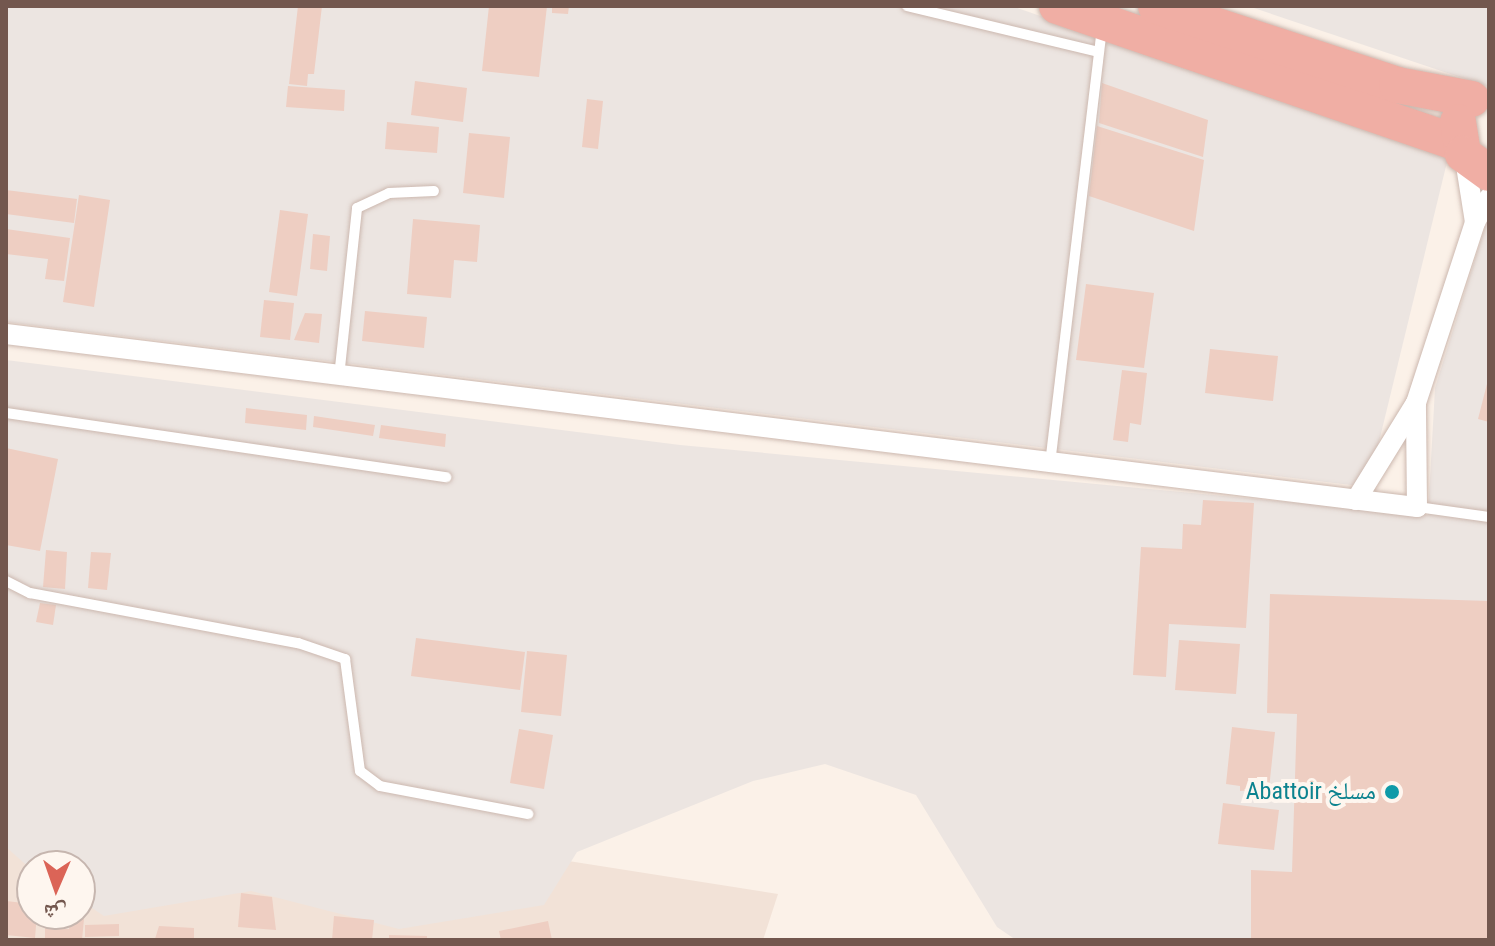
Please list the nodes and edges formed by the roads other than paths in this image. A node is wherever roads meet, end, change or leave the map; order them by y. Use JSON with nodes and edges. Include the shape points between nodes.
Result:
{"nodes":[{"id":1,"x":907,"y":6,"type":"edge"},
{"id":2,"x":1057,"y":6,"type":"edge"},
{"id":3,"x":1156,"y":6,"type":"edge"},
{"id":4,"x":1100,"y":37,"type":"junction"},
{"id":5,"x":1480,"y":95,"type":"edge"},
{"id":6,"x":1470,"y":157,"type":"edge"},
{"id":7,"x":434,"y":191,"type":"dead end"},
{"id":8,"x":1489,"y":198,"type":"edge"},
{"id":9,"x":1475,"y":222,"type":"junction"},
{"id":10,"x":6,"y":334,"type":"edge"},
{"id":11,"x":339,"y":379,"type":"junction"},
{"id":12,"x":1416,"y":403,"type":"junction"},
{"id":13,"x":6,"y":413,"type":"edge"},
{"id":14,"x":1050,"y":465,"type":"junction"},
{"id":15,"x":446,"y":477,"type":"dead end"},
{"id":16,"x":1356,"y":500,"type":"junction"},
{"id":17,"x":1417,"y":507,"type":"junction"},
{"id":18,"x":1489,"y":517,"type":"edge"},
{"id":19,"x":6,"y":581,"type":"edge"},
{"id":20,"x":528,"y":814,"type":"dead end"}],
"edges":[{"from":1,"to":4,"type":"lane"},
{"from":2,"to":4,"type":"highway"},
{"from":3,"to":5,"type":"highway","via":[[1397,85]]},
{"from":4,"to":6,"type":"highway"},
{"from":4,"to":14,"type":"lane"},
{"from":5,"to":6,"type":"highway","via":[[1459,119]]},
{"from":6,"to":9,"type":"street"},
{"from":7,"to":11,"type":"lane","via":[[389,193],[357,208]]},
{"from":8,"to":9,"type":"street"},
{"from":9,"to":12,"type":"street"},
{"from":10,"to":11,"type":"street"},
{"from":11,"to":14,"type":"street"},
{"from":12,"to":16,"type":"street"},
{"from":12,"to":17,"type":"street"},
{"from":13,"to":15,"type":"lane"},
{"from":14,"to":16,"type":"street"},
{"from":16,"to":17,"type":"street"},
{"from":17,"to":18,"type":"lane"},
{"from":19,"to":20,"type":"lane","via":[[30,593],[298,643],[345,659],[360,771],[380,786]]}]}
